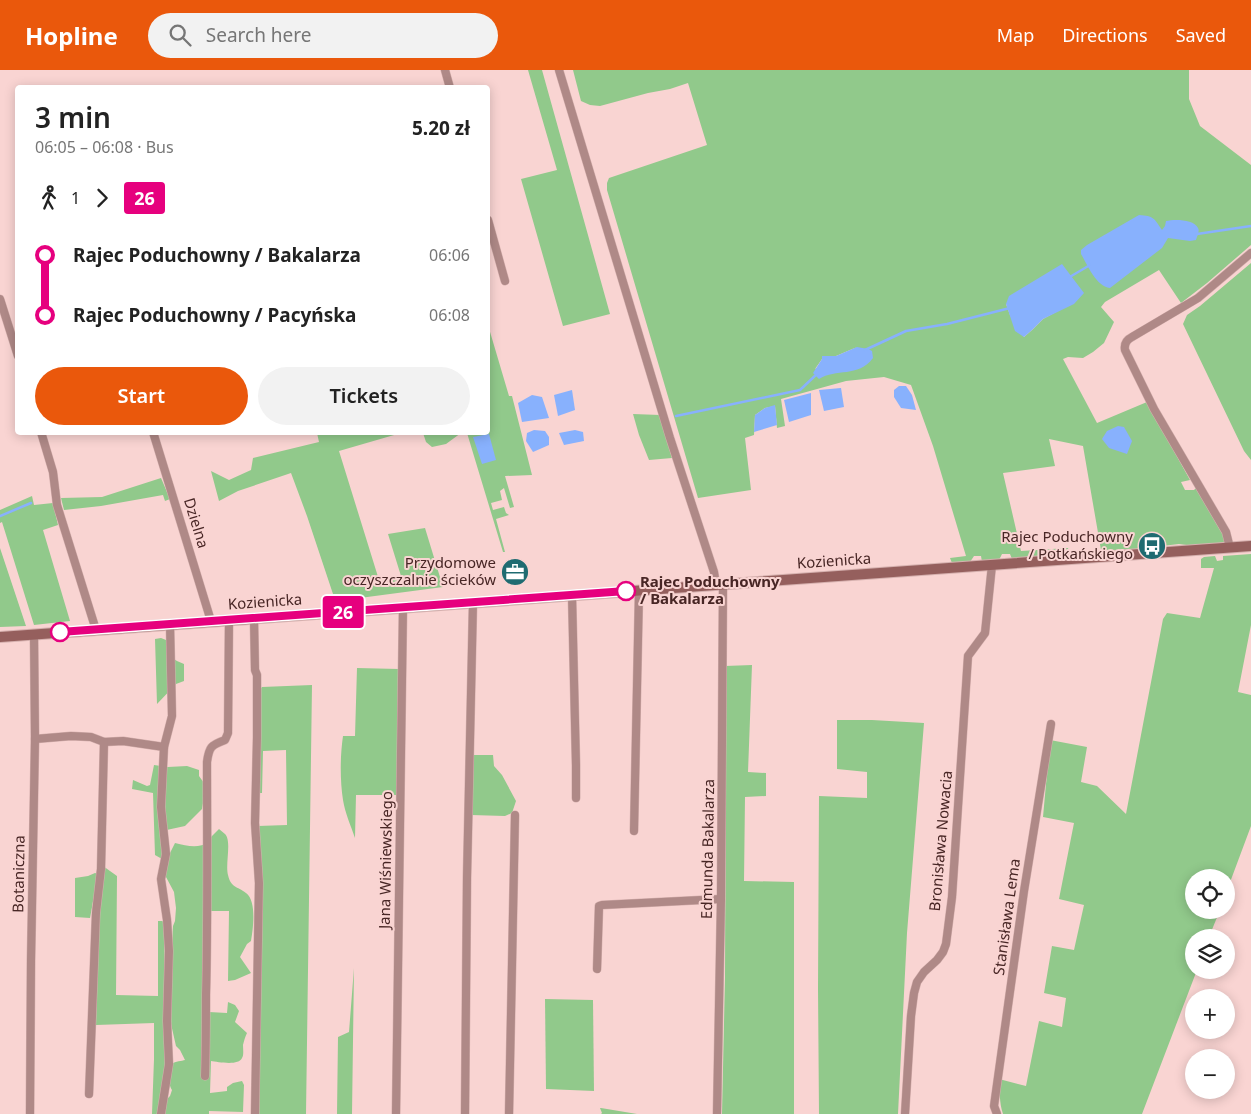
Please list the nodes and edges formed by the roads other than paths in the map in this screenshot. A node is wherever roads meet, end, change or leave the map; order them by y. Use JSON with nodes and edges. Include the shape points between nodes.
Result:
{"nodes":[{"id":1,"x":445,"y":70,"type":"edge"},
{"id":2,"x":559,"y":70,"type":"edge"},
{"id":3,"x":449,"y":85,"type":"edge"},
{"id":4,"x":490,"y":227,"type":"edge"},
{"id":5,"x":1251,"y":253,"type":"edge"},
{"id":6,"x":505,"y":281,"type":"dead end"},
{"id":7,"x":0,"y":298,"type":"edge"},
{"id":8,"x":15,"y":346,"type":"edge"},
{"id":9,"x":42,"y":435,"type":"edge"},
{"id":10,"x":154,"y":435,"type":"edge"},
{"id":11,"x":1251,"y":546,"type":"edge"},
{"id":12,"x":1230,"y":548,"type":"junction"},
{"id":13,"x":992,"y":565,"type":"junction"},
{"id":14,"x":720,"y":584,"type":"junction"},
{"id":15,"x":639,"y":590,"type":"junction"},
{"id":16,"x":572,"y":596,"type":"junction"},
{"id":17,"x":473,"y":602,"type":"junction"},
{"id":18,"x":403,"y":607,"type":"junction"},
{"id":19,"x":254,"y":618,"type":"junction"},
{"id":20,"x":229,"y":620,"type":"junction"},
{"id":21,"x":212,"y":621,"type":"junction"},
{"id":22,"x":170,"y":624,"type":"junction"},
{"id":23,"x":96,"y":630,"type":"junction"},
{"id":24,"x":34,"y":634,"type":"junction"},
{"id":25,"x":0,"y":637,"type":"edge"},
{"id":26,"x":1051,"y":724,"type":"dead end"},
{"id":27,"x":35,"y":740,"type":"junction"},
{"id":28,"x":104,"y":742,"type":"junction"},
{"id":29,"x":164,"y":747,"type":"junction"},
{"id":30,"x":576,"y":798,"type":"dead end"},
{"id":31,"x":514,"y":815,"type":"dead end"},
{"id":32,"x":634,"y":831,"type":"dead end"},
{"id":33,"x":721,"y":899,"type":"junction"},
{"id":34,"x":597,"y":969,"type":"dead end"},
{"id":35,"x":205,"y":1076,"type":"dead end"},
{"id":36,"x":89,"y":1094,"type":"dead end"},
{"id":37,"x":30,"y":1114,"type":"edge"},
{"id":38,"x":161,"y":1114,"type":"edge"},
{"id":39,"x":255,"y":1114,"type":"edge"},
{"id":40,"x":396,"y":1114,"type":"edge"},
{"id":41,"x":466,"y":1114,"type":"edge"},
{"id":42,"x":509,"y":1114,"type":"edge"},
{"id":43,"x":717,"y":1114,"type":"edge"},
{"id":44,"x":905,"y":1114,"type":"edge"},
{"id":45,"x":997,"y":1114,"type":"edge"}],
"edges":[{"from":1,"to":3,"type":"street"},
{"from":2,"to":14,"type":"street","name":"Edmunda Bakalarza","via":[[670,438]]},
{"from":4,"to":6,"type":"street"},
{"from":5,"to":12,"type":"street","via":[[1198,298],[1132,336],[1124,345],[1154,409],[1226,532]]},
{"from":7,"to":8,"type":"street"},
{"from":9,"to":23,"type":"street","via":[[53,472],[57,505]]},
{"from":10,"to":21,"type":"street","name":"Dzielna"},
{"from":11,"to":12,"type":"main road","name":"Kozienicka"},
{"from":12,"to":13,"type":"main road","name":"Kozienicka"},
{"from":13,"to":14,"type":"main road","name":"Kozienicka"},
{"from":13,"to":44,"type":"street","name":"Bronisława Nowacia","via":[[985,633],[968,656],[946,944],[937,960],[917,982],[914,993]]},
{"from":14,"to":15,"type":"main road","name":"Kozienicka"},
{"from":14,"to":33,"type":"street","name":"Edmunda Bakalarza"},
{"from":15,"to":16,"type":"main road","name":"Kozienicka"},
{"from":15,"to":32,"type":"street"},
{"from":16,"to":17,"type":"main road","name":"Kozienicka"},
{"from":16,"to":30,"type":"street"},
{"from":17,"to":18,"type":"main road","name":"Kozienicka"},
{"from":17,"to":41,"type":"street"},
{"from":18,"to":19,"type":"main road","name":"Kozienicka"},
{"from":18,"to":40,"type":"street","name":"Jana Wiśniewskiego"},
{"from":19,"to":20,"type":"main road","name":"Kozienicka"},
{"from":19,"to":39,"type":"street","via":[[257,675],[255,823],[259,883]]},
{"from":20,"to":21,"type":"main road","name":"Kozienicka"},
{"from":20,"to":35,"type":"street","via":[[228,733],[225,740],[208,750],[207,762]]},
{"from":21,"to":22,"type":"main road","name":"Kozienicka"},
{"from":22,"to":23,"type":"main road","name":"Kozienicka"},
{"from":22,"to":29,"type":"street","via":[[172,716]]},
{"from":23,"to":24,"type":"main road","name":"Kozienicka"},
{"from":24,"to":25,"type":"main road","name":"Kozienicka"},
{"from":24,"to":27,"type":"street","name":"Botaniczna"},
{"from":26,"to":45,"type":"street","name":"Stanisława Lema","via":[[995,1096]]},
{"from":27,"to":28,"type":"street","via":[[71,736]]},
{"from":27,"to":37,"type":"street","name":"Botaniczna"},
{"from":28,"to":29,"type":"street","via":[[123,740]]},
{"from":28,"to":36,"type":"street"},
{"from":29,"to":38,"type":"street","via":[[161,807],[166,854],[161,879],[167,920],[169,1064]]},
{"from":31,"to":42,"type":"street"},
{"from":33,"to":34,"type":"street","via":[[599,906]]},
{"from":33,"to":43,"type":"street","name":"Edmunda Bakalarza"}]}
